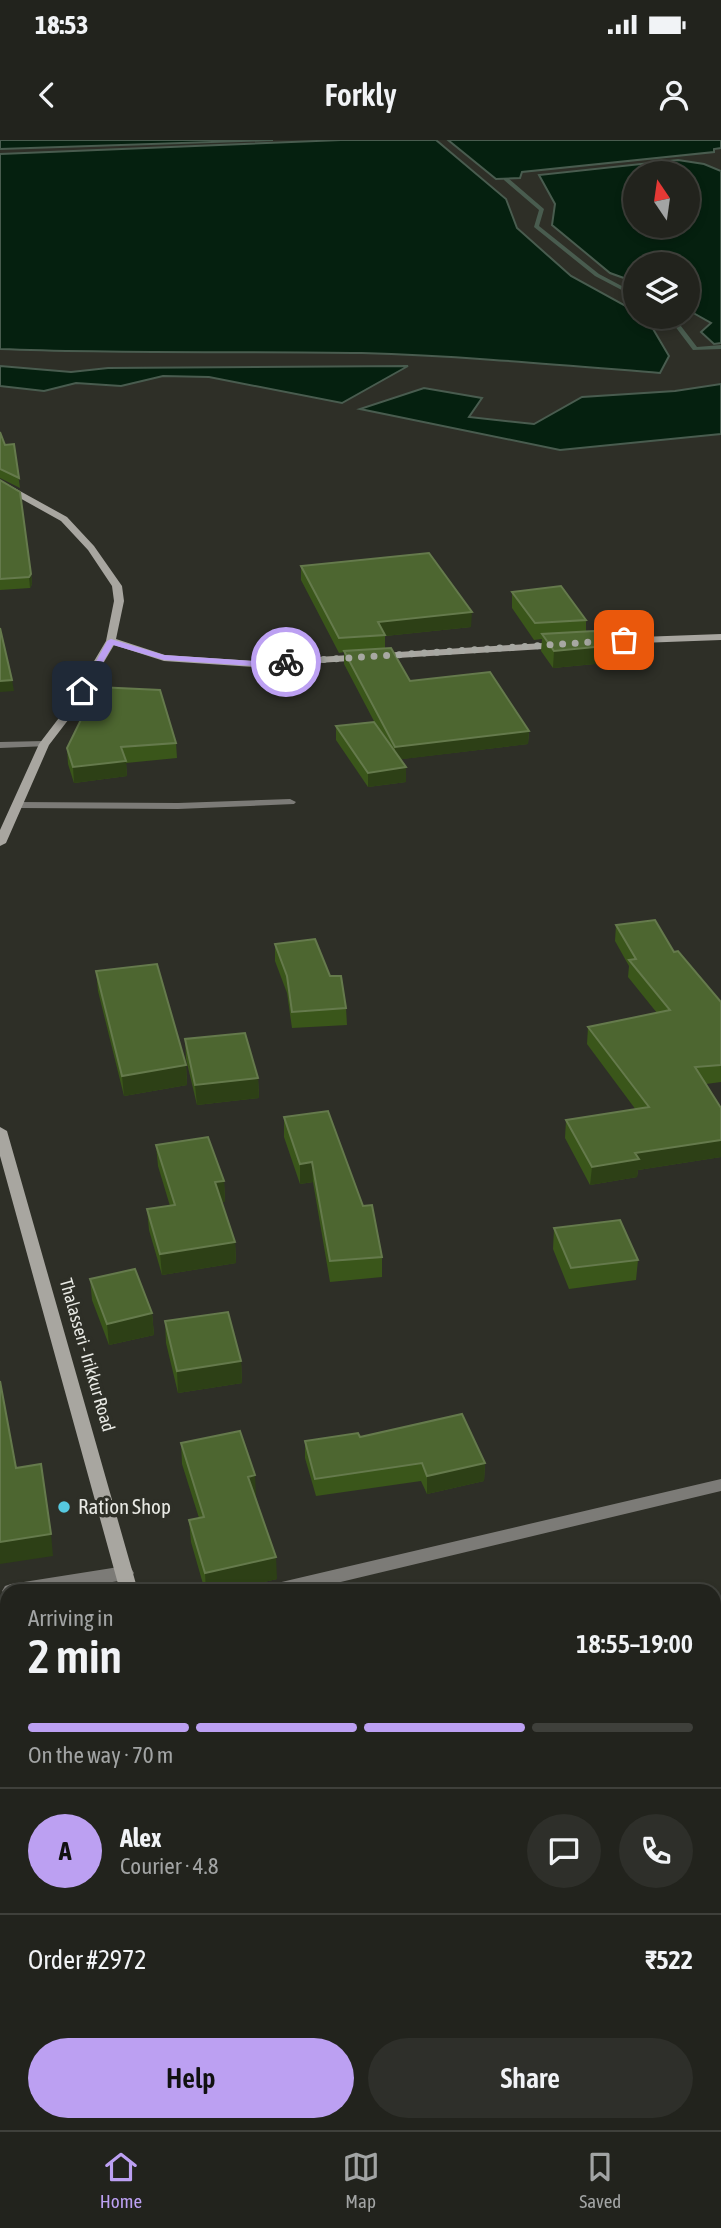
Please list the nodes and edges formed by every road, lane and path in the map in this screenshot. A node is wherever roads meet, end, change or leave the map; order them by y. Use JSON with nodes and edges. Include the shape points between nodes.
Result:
{"nodes":[{"id":1,"x":0,"y":483,"type":"edge"},
{"id":2,"x":721,"y":637,"type":"edge"},
{"id":3,"x":111,"y":641,"type":"junction"},
{"id":4,"x":0,"y":744,"type":"edge"},
{"id":5,"x":44,"y":744,"type":"junction"},
{"id":6,"x":290,"y":802,"type":"dead end"},
{"id":7,"x":18,"y":805,"type":"junction"},
{"id":8,"x":0,"y":844,"type":"edge"},
{"id":9,"x":0,"y":1131,"type":"edge"},
{"id":10,"x":721,"y":1485,"type":"edge"},
{"id":11,"x":127,"y":1582,"type":"edge"},
{"id":12,"x":101,"y":1584,"type":"edge"},
{"id":13,"x":303,"y":1584,"type":"edge"}],
"edges":[{"from":1,"to":3,"type":"main road","via":[[64,519],[92,548],[117,586],[119,601]]},
{"from":2,"to":3,"type":"main road","via":[[254,664],[164,657]]},
{"from":3,"to":5,"type":"main road","via":[[70,711]]},
{"from":4,"to":5,"type":"street"},
{"from":5,"to":7,"type":"main road"},
{"from":6,"to":7,"type":"street"},
{"from":7,"to":8,"type":"main road"},
{"from":9,"to":11,"type":"main road","name":"Thalasseri - Irikkur Road"},
{"from":10,"to":13,"type":"street"},
{"from":11,"to":12,"type":"street"}]}
